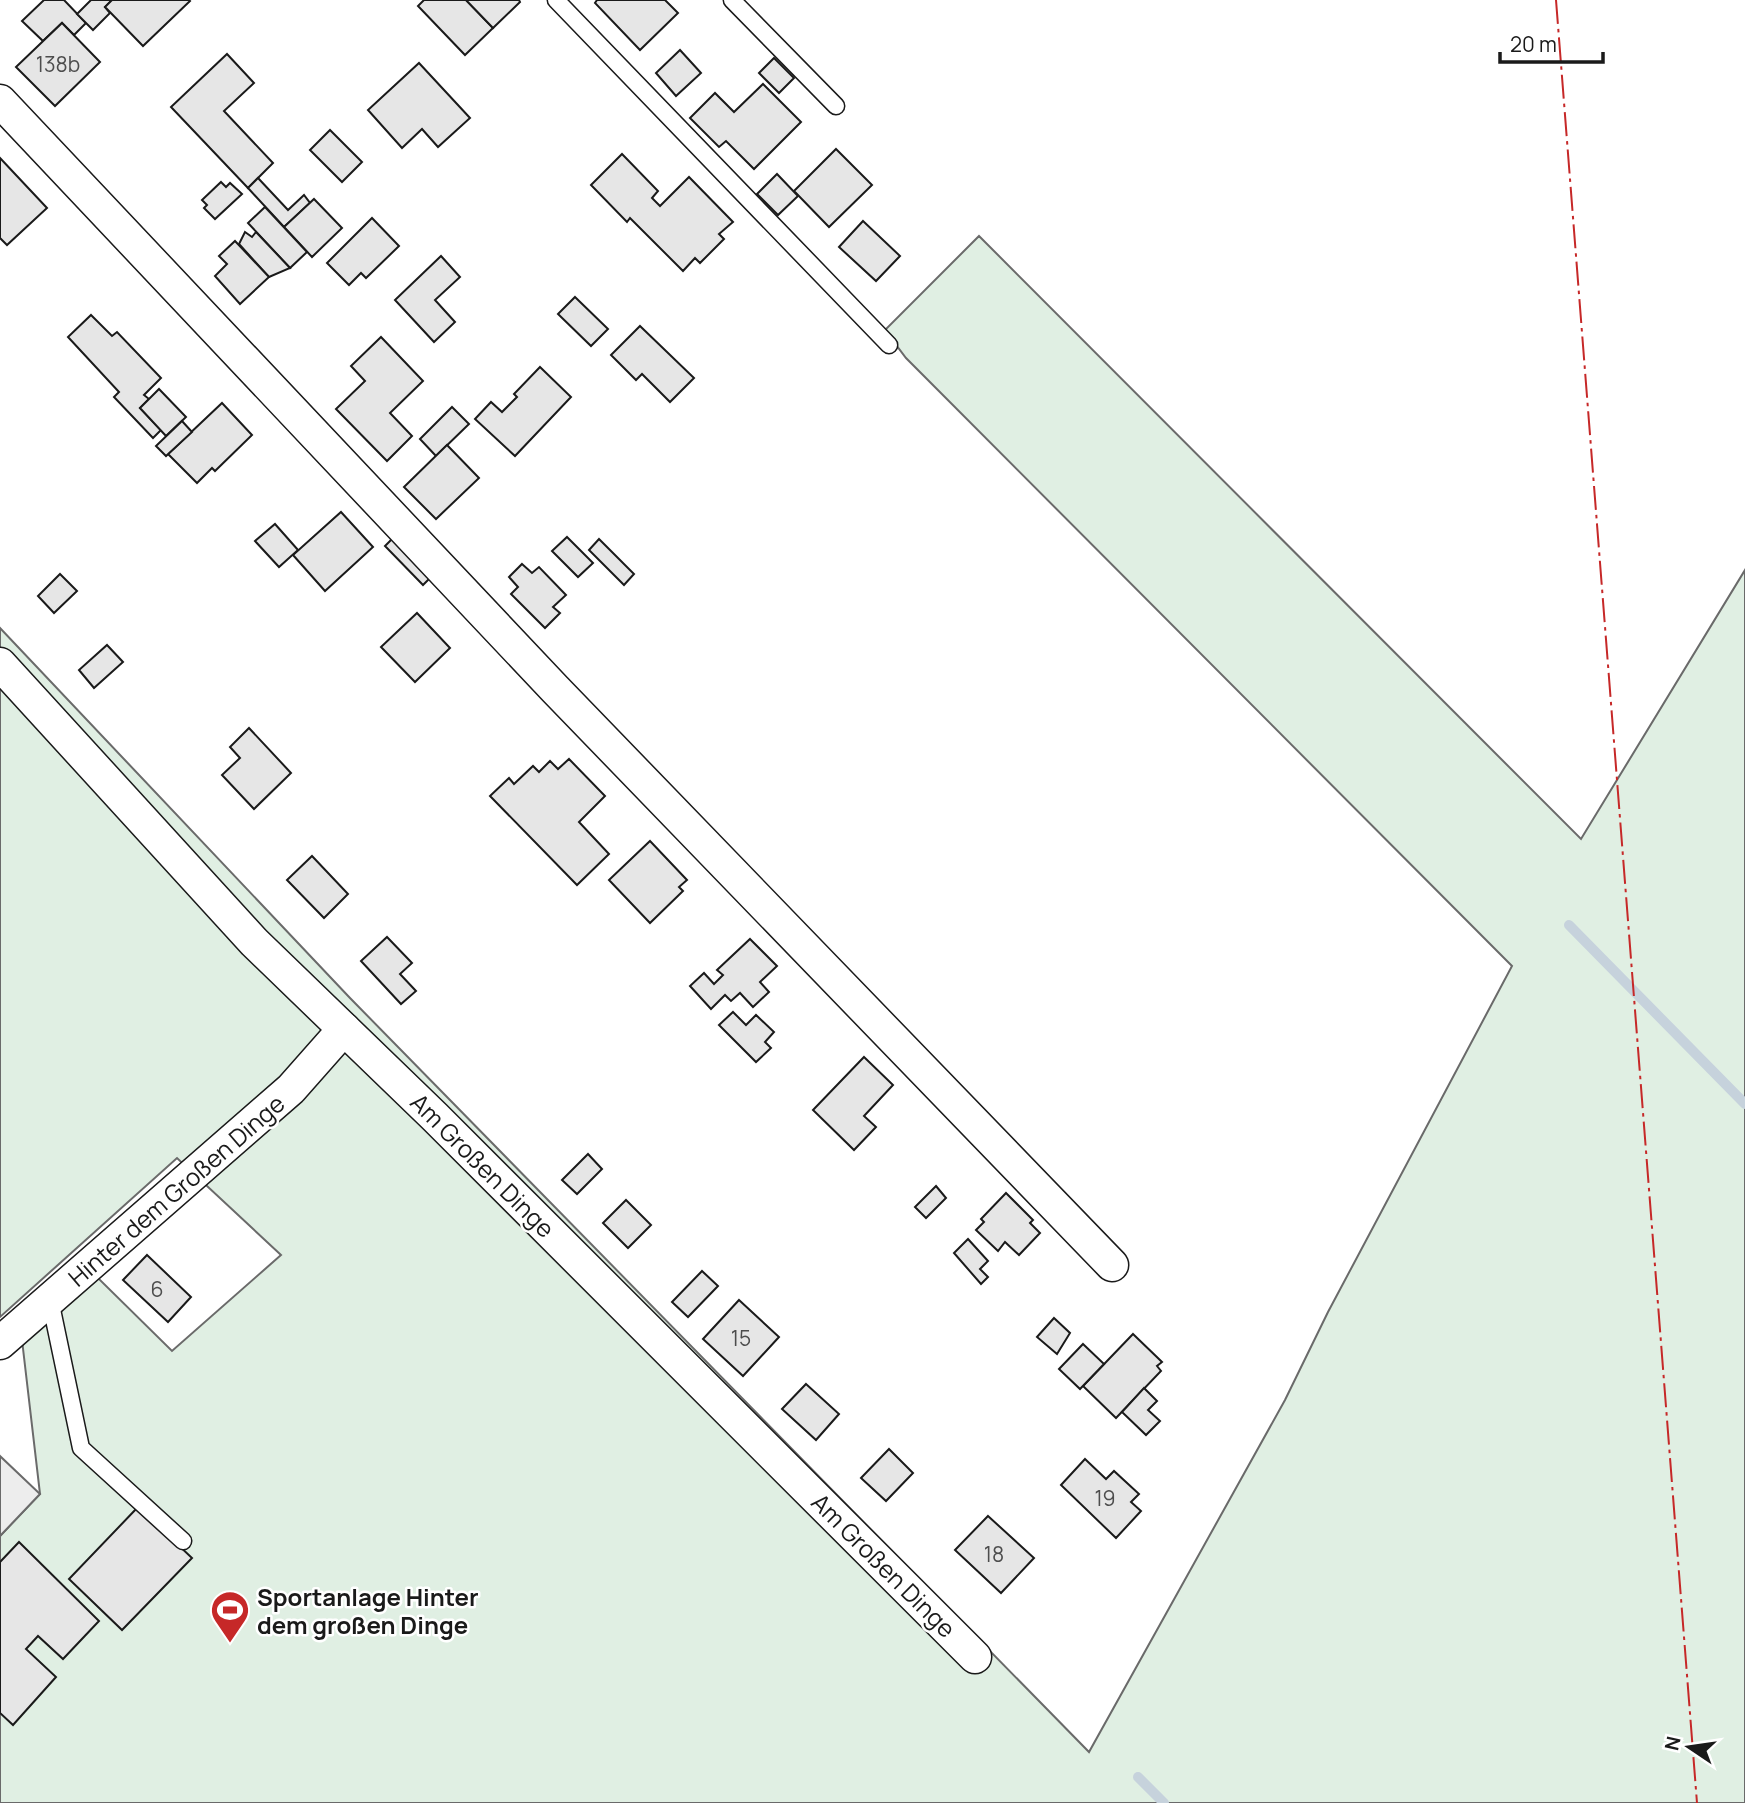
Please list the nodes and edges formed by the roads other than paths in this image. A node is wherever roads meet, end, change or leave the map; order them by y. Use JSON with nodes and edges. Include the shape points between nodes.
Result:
{"nodes":[{"id":1,"x":555,"y":0,"type":"edge"},
{"id":2,"x":732,"y":0,"type":"edge"},
{"id":3,"x":0,"y":101,"type":"edge"},
{"id":4,"x":836,"y":106,"type":"dead end"},
{"id":5,"x":889,"y":345,"type":"dead end"},
{"id":6,"x":0,"y":664,"type":"edge"},
{"id":7,"x":344,"y":1029,"type":"junction"},
{"id":8,"x":1112,"y":1265,"type":"dead end"},
{"id":9,"x":50,"y":1300,"type":"junction"},
{"id":10,"x":0,"y":1343,"type":"edge"},
{"id":11,"x":183,"y":1541,"type":"dead end"},
{"id":12,"x":975,"y":1657,"type":"dead end"}],
"edges":[{"from":1,"to":5,"type":"lane"},
{"from":2,"to":4,"type":"lane"},
{"from":3,"to":8,"type":"street","via":[[555,689]]},
{"from":6,"to":7,"type":"street","name":"Am Großen Dinge","via":[[254,942]]},
{"from":7,"to":9,"type":"street","name":"Hinter dem Großen Dinge","via":[[291,1089]]},
{"from":7,"to":12,"type":"street","name":"Am Großen Dinge"},
{"from":9,"to":10,"type":"street","name":"Hinter dem Großen Dinge"},
{"from":9,"to":11,"type":"lane","via":[[80,1448]]}]}
